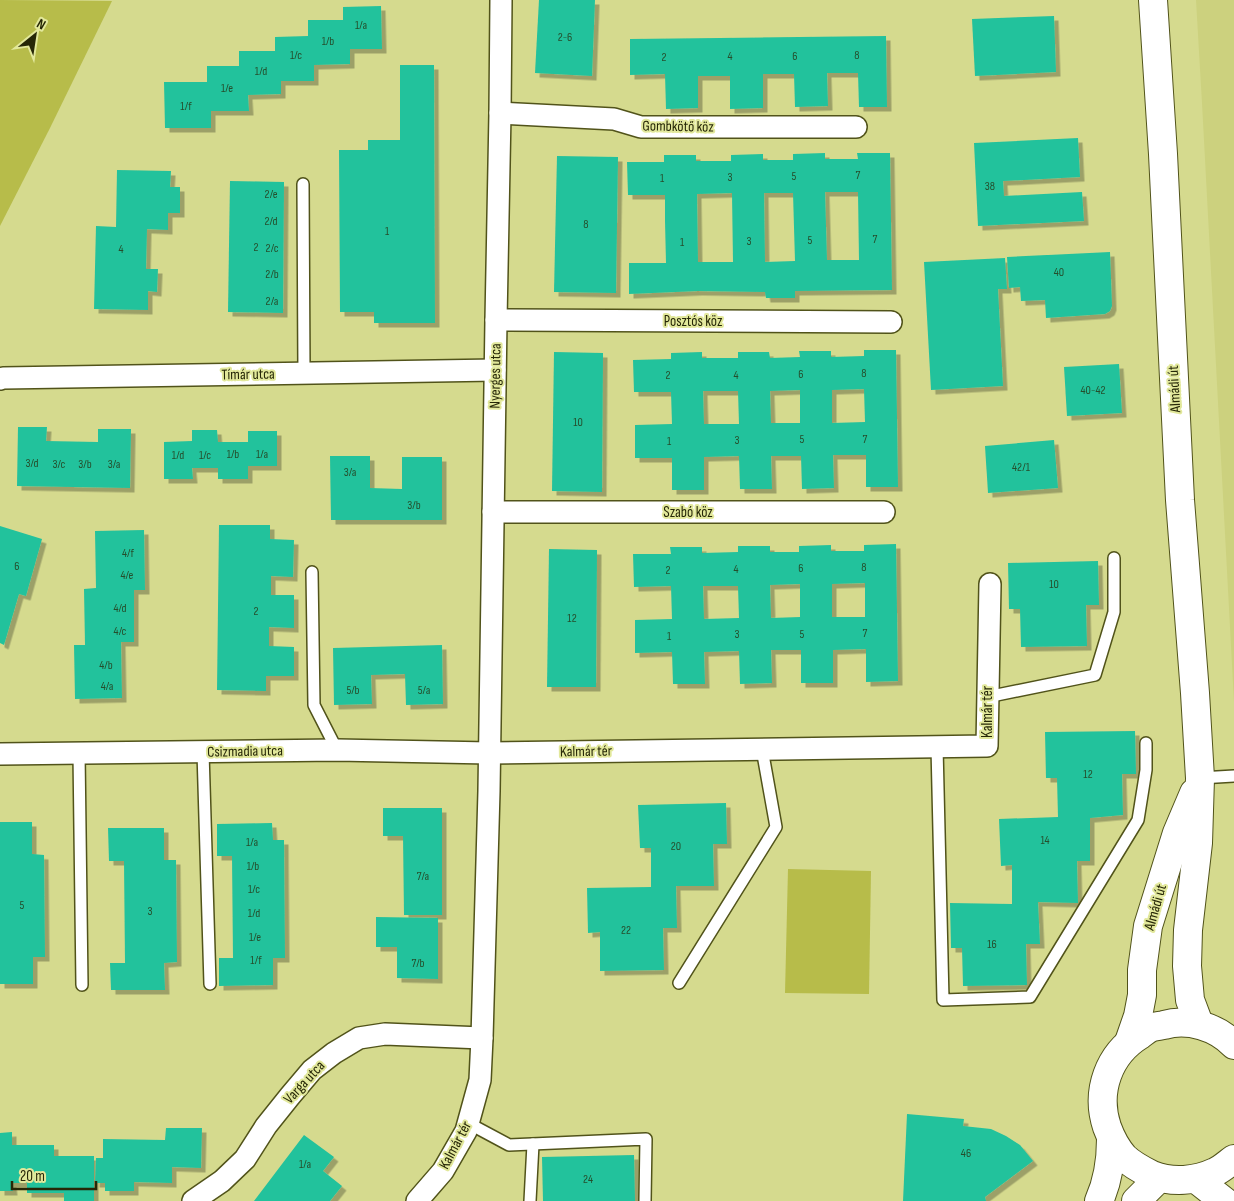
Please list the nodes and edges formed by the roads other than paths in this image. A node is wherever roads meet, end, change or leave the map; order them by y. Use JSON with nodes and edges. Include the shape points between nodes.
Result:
{"nodes":[{"id":1,"x":501,"y":0,"type":"edge"},
{"id":2,"x":1153,"y":0,"type":"edge"},
{"id":3,"x":500,"y":114,"type":"junction"},
{"id":4,"x":856,"y":127,"type":"dead end"},
{"id":5,"x":303,"y":184,"type":"dead end"},
{"id":6,"x":496,"y":320,"type":"junction"},
{"id":7,"x":890,"y":322,"type":"dead end"},
{"id":8,"x":495,"y":370,"type":"junction"},
{"id":9,"x":304,"y":373,"type":"junction"},
{"id":10,"x":0,"y":379,"type":"edge"},
{"id":11,"x":493,"y":512,"type":"junction"},
{"id":12,"x":884,"y":512,"type":"dead end"},
{"id":13,"x":1114,"y":558,"type":"dead end"},
{"id":14,"x":312,"y":572,"type":"dead end"},
{"id":15,"x":990,"y":584,"type":"dead end"},
{"id":16,"x":987,"y":697,"type":"junction"},
{"id":17,"x":1146,"y":743,"type":"dead end"},
{"id":18,"x":937,"y":747,"type":"junction"},
{"id":19,"x":762,"y":749,"type":"junction"},
{"id":20,"x":337,"y":750,"type":"junction"},
{"id":21,"x":203,"y":752,"type":"junction"},
{"id":22,"x":489,"y":752,"type":"junction"},
{"id":23,"x":79,"y":753,"type":"junction"},
{"id":24,"x":0,"y":754,"type":"edge"},
{"id":25,"x":1234,"y":776,"type":"edge"},
{"id":26,"x":1200,"y":778,"type":"junction"},
{"id":27,"x":679,"y":983,"type":"dead end"},
{"id":28,"x":210,"y":984,"type":"dead end"},
{"id":29,"x":82,"y":985,"type":"dead end"},
{"id":30,"x":1220,"y":1032,"type":"edge"},
{"id":31,"x":482,"y":1038,"type":"junction"},
{"id":32,"x":1129,"y":1042,"type":"junction"},
{"id":33,"x":468,"y":1123,"type":"junction"},
{"id":34,"x":1111,"y":1139,"type":"junction"},
{"id":35,"x":533,"y":1144,"type":"junction"},
{"id":36,"x":1234,"y":1159,"type":"edge"},
{"id":37,"x":1159,"y":1178,"type":"junction"},
{"id":38,"x":1196,"y":1179,"type":"junction"},
{"id":39,"x":193,"y":1201,"type":"edge"},
{"id":40,"x":417,"y":1201,"type":"edge"},
{"id":41,"x":530,"y":1201,"type":"edge"},
{"id":42,"x":645,"y":1201,"type":"edge"},
{"id":43,"x":1099,"y":1201,"type":"edge"},
{"id":44,"x":1136,"y":1201,"type":"edge"},
{"id":45,"x":1224,"y":1201,"type":"edge"}],
"edges":[{"from":1,"to":3,"type":"street","name":"Nyerges utca"},
{"from":2,"to":26,"type":"street","name":"Almádi út","via":[[1180,500]]},
{"from":3,"to":4,"type":"street","name":"Gombkötő köz","via":[[614,119],[641,127]]},
{"from":3,"to":6,"type":"street","name":"Nyerges utca"},
{"from":5,"to":9,"type":"lane"},
{"from":6,"to":7,"type":"street","name":"Posztós köz"},
{"from":6,"to":8,"type":"street","name":"Nyerges utca"},
{"from":8,"to":9,"type":"street","name":"Tímár utca"},
{"from":8,"to":11,"type":"street","name":"Nyerges utca"},
{"from":9,"to":10,"type":"street","name":"Tímár utca"},
{"from":11,"to":12,"type":"street","name":"Szabó köz"},
{"from":11,"to":22,"type":"street","name":"Nyerges utca"},
{"from":13,"to":16,"type":"lane","via":[[1114,612],[1095,675]]},
{"from":14,"to":20,"type":"lane","via":[[314,705]]},
{"from":15,"to":16,"type":"street","name":"Kalmár tér"},
{"from":16,"to":18,"type":"street","name":"Kalmár tér","via":[[987,746]]},
{"from":17,"to":18,"type":"lane","via":[[1146,770],[1138,820],[1030,997],[943,1000]]},
{"from":18,"to":19,"type":"street","name":"Kalmár tér"},
{"from":19,"to":22,"type":"street","name":"Kalmár tér"},
{"from":19,"to":27,"type":"lane","via":[[776,827]]},
{"from":20,"to":21,"type":"street","name":"Csizmadia utca"},
{"from":20,"to":22,"type":"street","name":"Csizmadia utca"},
{"from":21,"to":23,"type":"street","name":"Csizmadia utca"},
{"from":21,"to":28,"type":"lane"},
{"from":22,"to":31,"type":"street","name":"Kalmár tér"},
{"from":23,"to":24,"type":"street","name":"Csizmadia utca"},
{"from":23,"to":29,"type":"lane"},
{"from":25,"to":26,"type":"lane"},
{"from":26,"to":30,"type":"street","name":"Almádi út","via":[[1187,966],[1190,1000]]},
{"from":26,"to":32,"type":"street","name":"Almádi út","via":[[1176,833],[1148,926],[1142,995]]},
{"from":30,"to":32,"type":"street","via":[[1174,1022],[1150,1028]]},
{"from":31,"to":33,"type":"street","name":"Kalmár tér","via":[[480,1080]]},
{"from":31,"to":39,"type":"street","name":"Varga utca","via":[[385,1034],[359,1038],[312,1070],[266,1126],[245,1158],[222,1181]]},
{"from":32,"to":34,"type":"street","via":[[1112,1063],[1103,1088],[1103,1115]]},
{"from":33,"to":35,"type":"lane","via":[[509,1145]]},
{"from":33,"to":40,"type":"street","name":"Kalmár tér","via":[[443,1171]]},
{"from":34,"to":37,"type":"street","via":[[1124,1156]]},
{"from":34,"to":43,"type":"street","via":[[1110,1161]]},
{"from":35,"to":41,"type":"lane"},
{"from":35,"to":42,"type":"lane","via":[[646,1139]]},
{"from":36,"to":38,"type":"street","via":[[1216,1172]]},
{"from":37,"to":38,"type":"street"},
{"from":37,"to":44,"type":"street"},
{"from":38,"to":45,"type":"street"}]}
